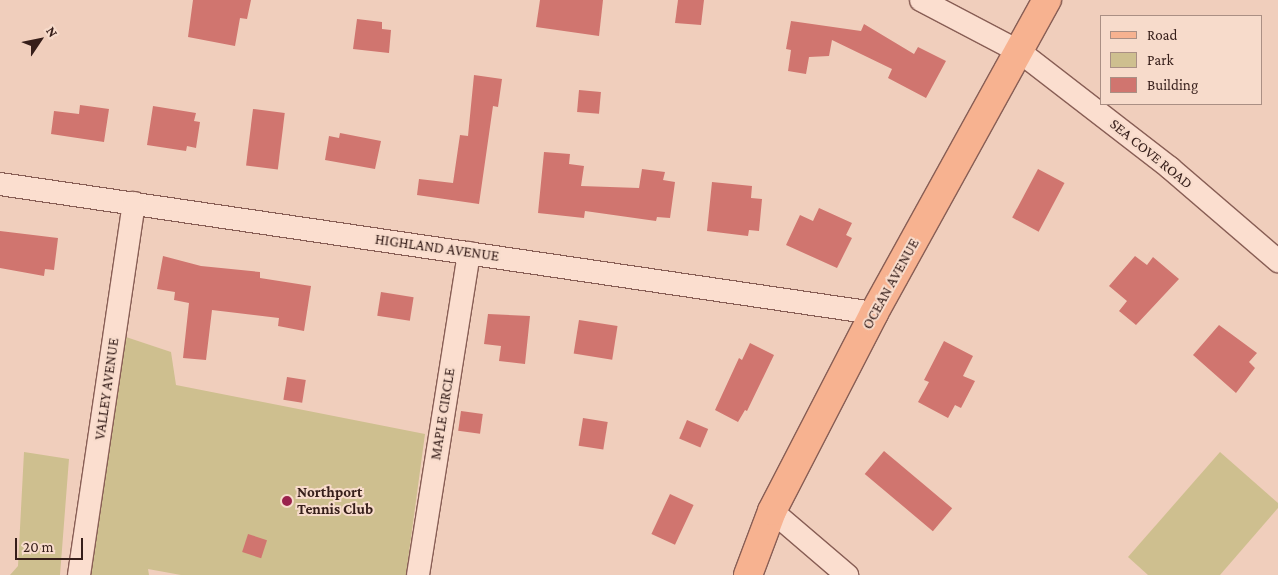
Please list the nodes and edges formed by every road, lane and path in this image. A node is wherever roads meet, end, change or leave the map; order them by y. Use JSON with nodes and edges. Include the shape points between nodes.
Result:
{"nodes":[{"id":1,"x":920,"y":0,"type":"edge"},
{"id":2,"x":1047,"y":0,"type":"edge"},
{"id":3,"x":1020,"y":52,"type":"junction"},
{"id":4,"x":0,"y":184,"type":"edge"},
{"id":5,"x":134,"y":204,"type":"junction"},
{"id":6,"x":469,"y":253,"type":"junction"},
{"id":7,"x":1278,"y":261,"type":"edge"},
{"id":8,"x":874,"y":314,"type":"junction"},
{"id":9,"x":772,"y":511,"type":"junction"},
{"id":10,"x":79,"y":575,"type":"edge"},
{"id":11,"x":418,"y":575,"type":"edge"},
{"id":12,"x":748,"y":575,"type":"edge"},
{"id":13,"x":848,"y":575,"type":"edge"}],
"edges":[{"from":1,"to":3,"type":"street","name":"SEA COVE ROAD"},
{"from":2,"to":3,"type":"main road","name":"OCEAN AVENUE"},
{"from":3,"to":7,"type":"street","name":"SEA COVE ROAD","via":[[1170,168]]},
{"from":3,"to":8,"type":"main road","name":"OCEAN AVENUE"},
{"from":4,"to":5,"type":"street","name":"HIGHLAND AVENUE"},
{"from":5,"to":6,"type":"street","name":"HIGHLAND AVENUE"},
{"from":5,"to":10,"type":"street","name":"VALLEY AVENUE"},
{"from":6,"to":8,"type":"street","name":"HIGHLAND AVENUE"},
{"from":6,"to":11,"type":"street","name":"MAPLE CIRCLE"},
{"from":8,"to":9,"type":"main road","name":"OCEAN AVENUE"},
{"from":9,"to":12,"type":"main road","name":"OCEAN AVENUE"},
{"from":9,"to":13,"type":"street"}]}
